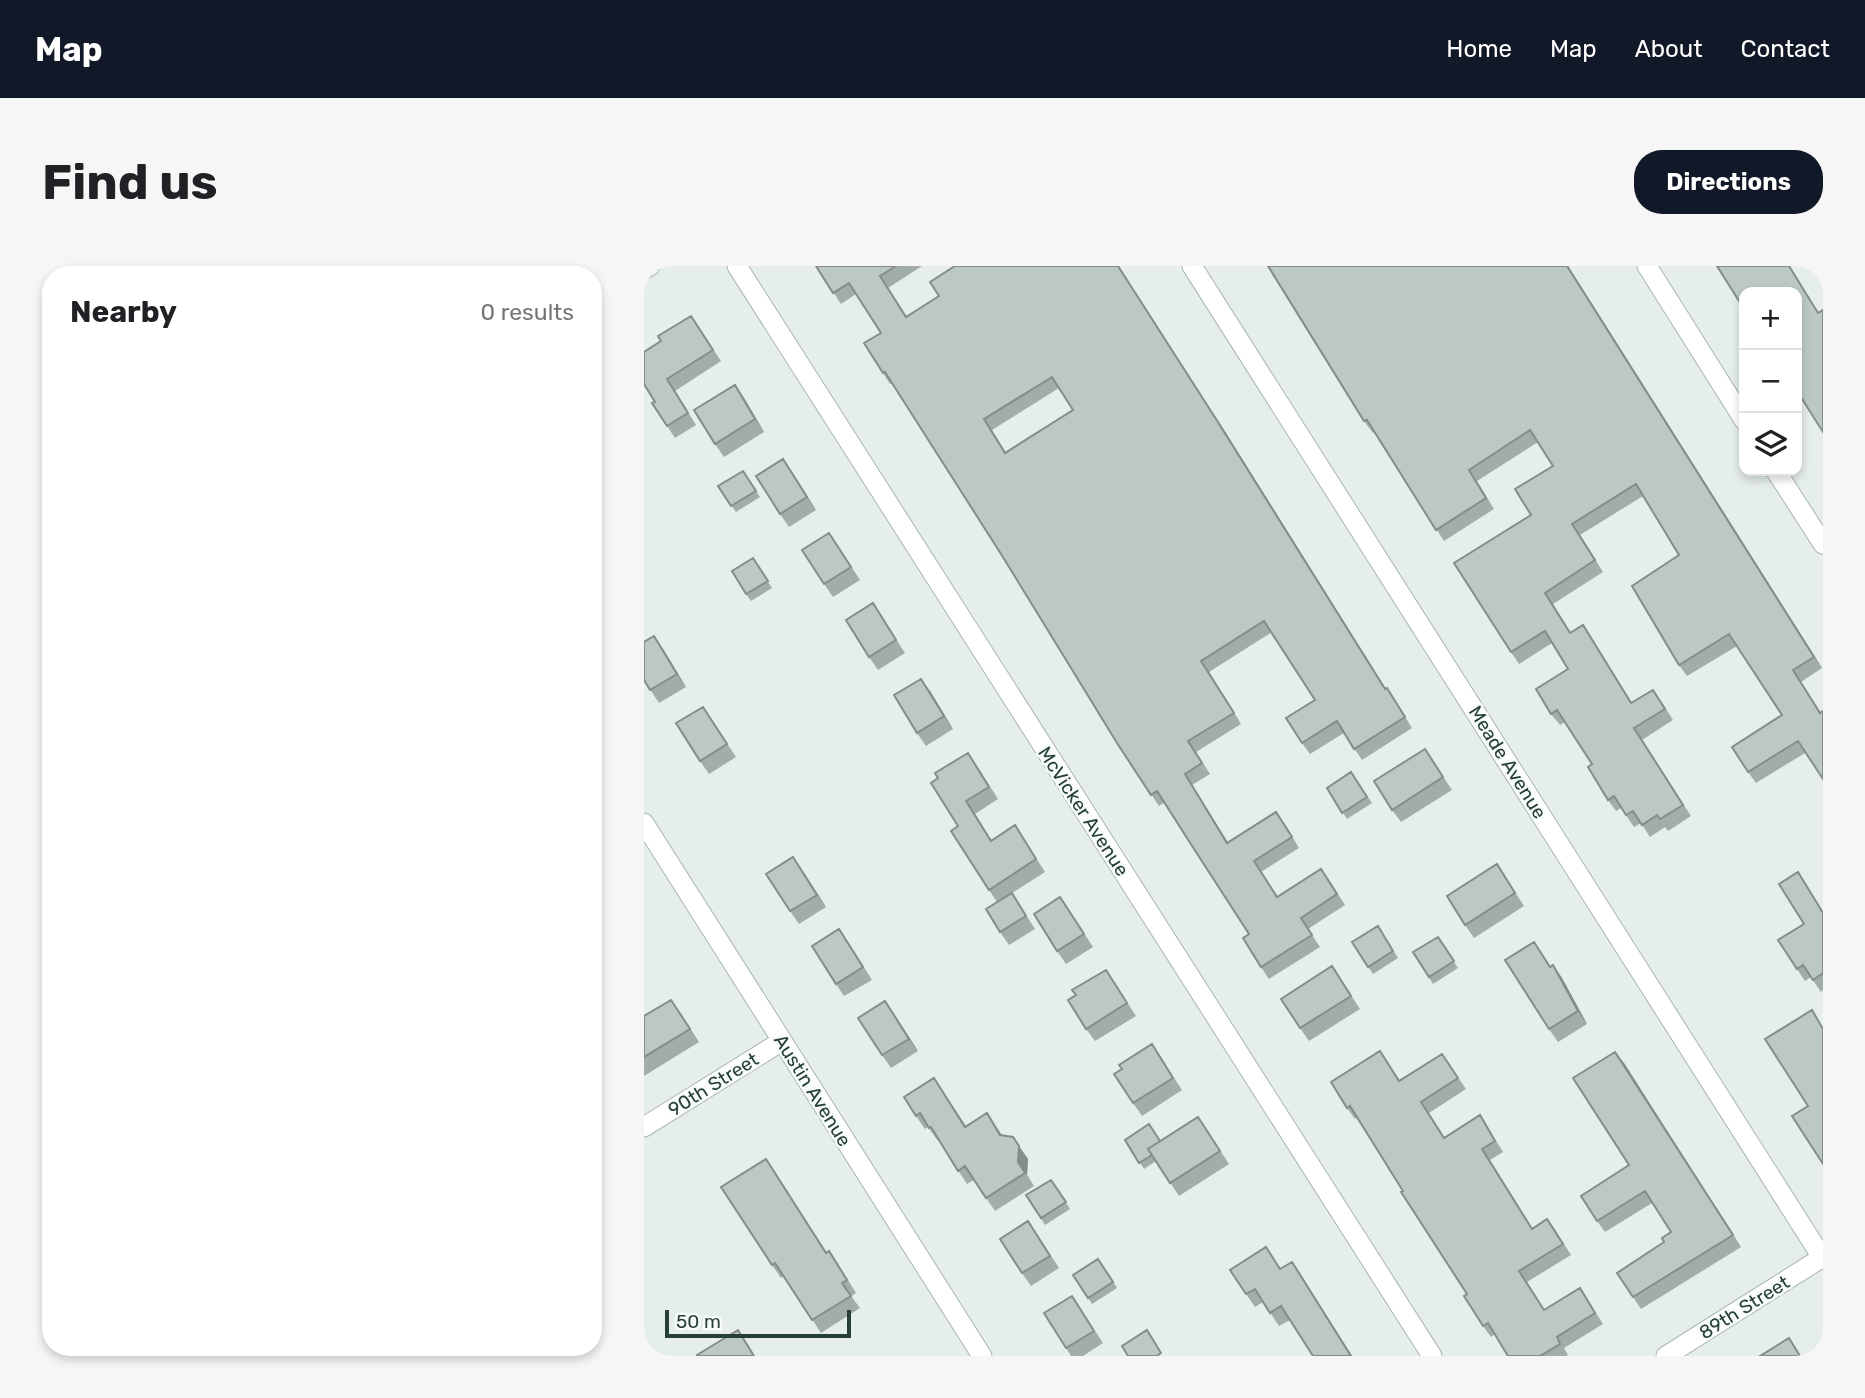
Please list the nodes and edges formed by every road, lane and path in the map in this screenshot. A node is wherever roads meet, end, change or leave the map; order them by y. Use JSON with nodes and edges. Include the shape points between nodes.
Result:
{"nodes":[{"id":1,"x":650,"y":266,"type":"edge"},
{"id":2,"x":737,"y":266,"type":"edge"},
{"id":3,"x":1192,"y":266,"type":"edge"},
{"id":4,"x":1647,"y":266,"type":"edge"},
{"id":5,"x":644,"y":270,"type":"edge"},
{"id":6,"x":1740,"y":413,"type":"edge"},
{"id":7,"x":1779,"y":476,"type":"edge"},
{"id":8,"x":1823,"y":544,"type":"edge"},
{"id":9,"x":644,"y":823,"type":"edge"},
{"id":10,"x":782,"y":1041,"type":"junction"},
{"id":11,"x":644,"y":1127,"type":"edge"},
{"id":12,"x":1823,"y":1258,"type":"edge"},
{"id":13,"x":980,"y":1355,"type":"edge"},
{"id":14,"x":1432,"y":1356,"type":"edge"},
{"id":15,"x":1666,"y":1356,"type":"edge"}],
"edges":[{"from":1,"to":5,"type":"street"},
{"from":2,"to":14,"type":"street","name":"McVicker Avenue"},
{"from":3,"to":12,"type":"street","name":"Meade Avenue"},
{"from":4,"to":6,"type":"street"},
{"from":7,"to":8,"type":"street"},
{"from":9,"to":10,"type":"street","name":"Austin Avenue"},
{"from":10,"to":11,"type":"street","name":"90th Street"},
{"from":10,"to":13,"type":"street","name":"Austin Avenue"},
{"from":12,"to":15,"type":"street","name":"89th Street"}]}
